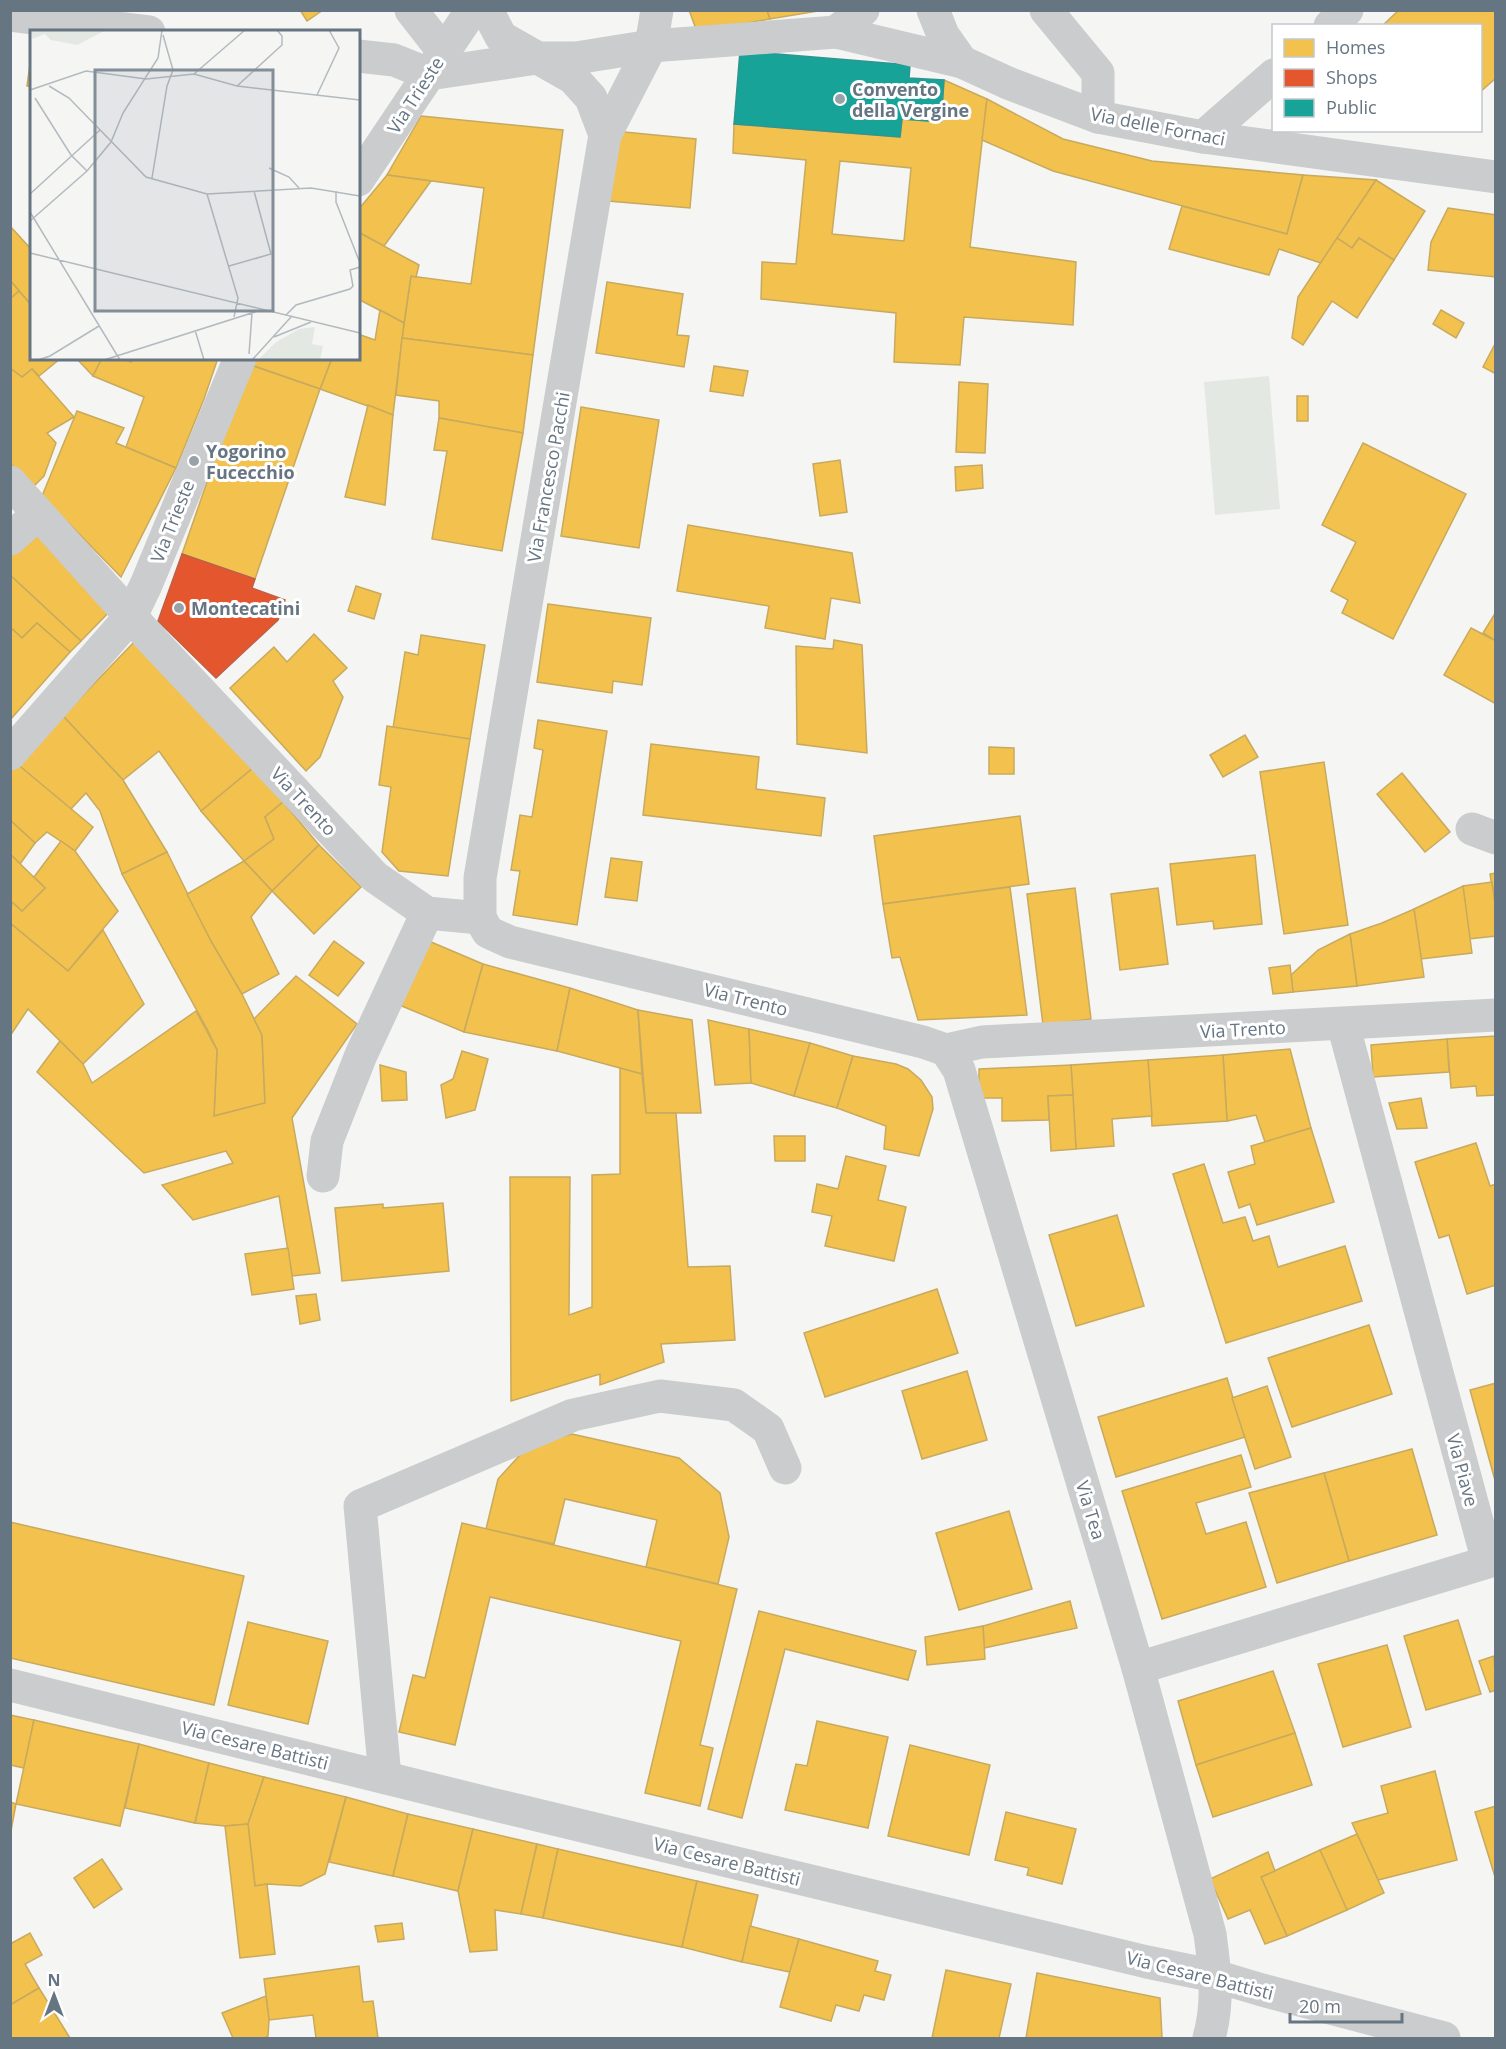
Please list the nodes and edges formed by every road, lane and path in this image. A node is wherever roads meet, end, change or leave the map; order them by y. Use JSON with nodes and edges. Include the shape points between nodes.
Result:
{"nodes":[{"id":1,"x":411,"y":10,"type":"edge"},
{"id":2,"x":472,"y":10,"type":"edge"},
{"id":3,"x":487,"y":10,"type":"edge"},
{"id":4,"x":657,"y":10,"type":"edge"},
{"id":5,"x":862,"y":10,"type":"edge"},
{"id":6,"x":933,"y":10,"type":"edge"},
{"id":7,"x":1046,"y":10,"type":"edge"},
{"id":8,"x":1347,"y":10,"type":"edge"},
{"id":9,"x":10,"y":15,"type":"edge"},
{"id":10,"x":1332,"y":24,"type":"edge"},
{"id":11,"x":133,"y":30,"type":"edge"},
{"id":12,"x":836,"y":32,"type":"junction"},
{"id":13,"x":651,"y":46,"type":"junction"},
{"id":14,"x":360,"y":56,"type":"edge"},
{"id":15,"x":537,"y":58,"type":"junction"},
{"id":16,"x":962,"y":62,"type":"junction"},
{"id":17,"x":436,"y":63,"type":"junction"},
{"id":18,"x":1272,"y":77,"type":"edge"},
{"id":19,"x":1098,"y":117,"type":"junction"},
{"id":20,"x":605,"y":135,"type":"junction"},
{"id":21,"x":1203,"y":137,"type":"junction"},
{"id":22,"x":360,"y":177,"type":"edge"},
{"id":23,"x":1496,"y":177,"type":"edge"},
{"id":24,"x":239,"y":360,"type":"edge"},
{"id":25,"x":10,"y":482,"type":"edge"},
{"id":26,"x":38,"y":514,"type":"junction"},
{"id":27,"x":10,"y":539,"type":"edge"},
{"id":28,"x":131,"y":616,"type":"junction"},
{"id":29,"x":10,"y":754,"type":"edge"},
{"id":30,"x":427,"y":913,"type":"junction"},
{"id":31,"x":480,"y":918,"type":"junction"},
{"id":32,"x":1496,"y":1015,"type":"edge"},
{"id":33,"x":1343,"y":1024,"type":"junction"},
{"id":34,"x":946,"y":1050,"type":"junction"},
{"id":35,"x":323,"y":1176,"type":"dead end"},
{"id":36,"x":785,"y":1468,"type":"dead end"},
{"id":37,"x":1138,"y":1668,"type":"junction"},
{"id":38,"x":10,"y":1685,"type":"edge"},
{"id":39,"x":385,"y":1777,"type":"junction"},
{"id":40,"x":1215,"y":1976,"type":"junction"},
{"id":41,"x":1428,"y":2037,"type":"edge"},
{"id":42,"x":1209,"y":2038,"type":"edge"}],
"edges":[{"from":1,"to":17,"type":"street"},
{"from":2,"to":17,"type":"street","name":"Via Trieste"},
{"from":3,"to":15,"type":"street","via":[[501,37]]},
{"from":4,"to":13,"type":"street","name":"Via Francesco Pacchi"},
{"from":5,"to":12,"type":"street"},
{"from":6,"to":16,"type":"street","via":[[943,35]]},
{"from":7,"to":19,"type":"street","via":[[1098,73]]},
{"from":8,"to":10,"type":"street"},
{"from":9,"to":11,"type":"street"},
{"from":12,"to":13,"type":"street","name":"Via delle Fornaci"},
{"from":12,"to":16,"type":"street","name":"Via delle Fornaci"},
{"from":13,"to":15,"type":"street","name":"Via delle Fornaci","via":[[576,58]]},
{"from":13,"to":20,"type":"street","name":"Via Francesco Pacchi"},
{"from":14,"to":17,"type":"street"},
{"from":15,"to":17,"type":"street","name":"Via delle Fornaci"},
{"from":15,"to":20,"type":"street","via":[[573,78],[591,98]]},
{"from":16,"to":19,"type":"street","name":"Via delle Fornaci"},
{"from":17,"to":22,"type":"street","name":"Via Trieste"},
{"from":18,"to":21,"type":"street"},
{"from":19,"to":21,"type":"street","name":"Via delle Fornaci"},
{"from":20,"to":31,"type":"street","name":"Via Francesco Pacchi","via":[[480,878]]},
{"from":21,"to":23,"type":"street","name":"Via delle Fornaci"},
{"from":24,"to":28,"type":"street","name":"Via Trieste"},
{"from":25,"to":26,"type":"street","name":"Via Trento"},
{"from":26,"to":27,"type":"street"},
{"from":26,"to":28,"type":"street","name":"Via Trento"},
{"from":28,"to":29,"type":"street","name":"Via Trieste"},
{"from":28,"to":30,"type":"street","name":"Via Trento","via":[[375,877]]},
{"from":30,"to":31,"type":"street","name":"Via Trento"},
{"from":30,"to":35,"type":"street","via":[[361,1055],[327,1141]]},
{"from":31,"to":34,"type":"street","name":"Via Trento","via":[[488,932],[510,942]]},
{"from":32,"to":33,"type":"street","name":"Via Trento"},
{"from":33,"to":34,"type":"street","name":"Via Trento","via":[[982,1042]]},
{"from":33,"to":37,"type":"street","name":"Via Piave","via":[[1488,1562]]},
{"from":34,"to":37,"type":"street","name":"Via Tea","via":[[959,1070]]},
{"from":36,"to":39,"type":"street","via":[[768,1429],[734,1405],[660,1396],[573,1415],[360,1506]]},
{"from":37,"to":40,"type":"street","name":"Via Tea","via":[[1210,1934]]},
{"from":38,"to":39,"type":"street","name":"Via Cesare Battisti"},
{"from":39,"to":40,"type":"street","name":"Via Cesare Battisti"},
{"from":40,"to":41,"type":"street","name":"Via Cesare Battisti"},
{"from":40,"to":42,"type":"street","name":"Via Tea","via":[[1215,2016]]}]}
